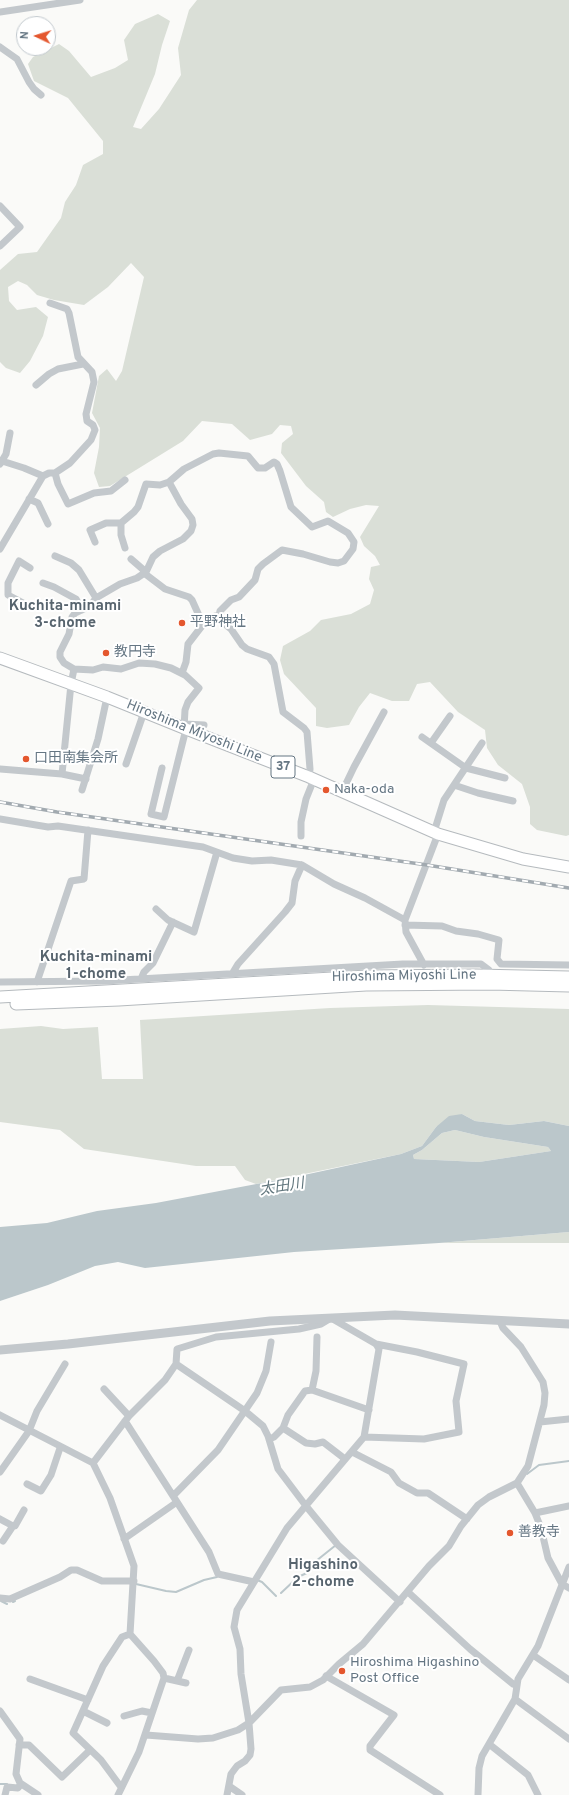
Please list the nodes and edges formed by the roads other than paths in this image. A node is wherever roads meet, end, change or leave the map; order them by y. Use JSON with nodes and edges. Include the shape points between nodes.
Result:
{"nodes":[{"id":1,"x":80,"y":0,"type":"edge"},
{"id":2,"x":0,"y":12,"type":"edge"},
{"id":3,"x":0,"y":47,"type":"edge"},
{"id":4,"x":42,"y":95,"type":"dead end"},
{"id":5,"x":0,"y":206,"type":"edge"},
{"id":6,"x":0,"y":246,"type":"edge"},
{"id":7,"x":50,"y":303,"type":"dead end"},
{"id":8,"x":83,"y":364,"type":"junction"},
{"id":9,"x":36,"y":385,"type":"dead end"},
{"id":10,"x":10,"y":433,"type":"dead end"},
{"id":11,"x":1,"y":463,"type":"edge"},
{"id":12,"x":55,"y":473,"type":"junction"},
{"id":13,"x":43,"y":476,"type":"junction"},
{"id":14,"x":125,"y":480,"type":"dead end"},
{"id":15,"x":169,"y":482,"type":"junction"},
{"id":16,"x":29,"y":499,"type":"junction"},
{"id":17,"x":121,"y":523,"type":"junction"},
{"id":18,"x":48,"y":524,"type":"dead end"},
{"id":19,"x":3,"y":536,"type":"edge"},
{"id":20,"x":95,"y":542,"type":"dead end"},
{"id":21,"x":125,"y":548,"type":"dead end"},
{"id":22,"x":0,"y":549,"type":"edge"},
{"id":23,"x":55,"y":556,"type":"dead end"},
{"id":24,"x":131,"y":559,"type":"dead end"},
{"id":25,"x":30,"y":568,"type":"dead end"},
{"id":26,"x":145,"y":573,"type":"junction"},
{"id":27,"x":0,"y":581,"type":"edge"},
{"id":28,"x":8,"y":583,"type":"junction"},
{"id":29,"x":42,"y":583,"type":"dead end"},
{"id":30,"x":96,"y":598,"type":"junction"},
{"id":31,"x":28,"y":605,"type":"dead end"},
{"id":32,"x":82,"y":610,"type":"junction"},
{"id":33,"x":219,"y":616,"type":"junction"},
{"id":34,"x":205,"y":622,"type":"junction"},
{"id":35,"x":0,"y":658,"type":"edge"},
{"id":36,"x":74,"y":669,"type":"junction"},
{"id":37,"x":182,"y":674,"type":"junction"},
{"id":38,"x":71,"y":684,"type":"junction"},
{"id":39,"x":107,"y":696,"type":"junction"},
{"id":40,"x":144,"y":712,"type":"junction"},
{"id":41,"x":384,"y":712,"type":"dead end"},
{"id":42,"x":450,"y":716,"type":"dead end"},
{"id":43,"x":204,"y":725,"type":"dead end"},
{"id":44,"x":185,"y":727,"type":"junction"},
{"id":45,"x":422,"y":737,"type":"dead end"},
{"id":46,"x":431,"y":743,"type":"junction"},
{"id":47,"x":482,"y":743,"type":"dead end"},
{"id":48,"x":126,"y":764,"type":"dead end"},
{"id":49,"x":162,"y":768,"type":"dead end"},
{"id":50,"x":466,"y":768,"type":"junction"},
{"id":51,"x":0,"y":769,"type":"edge"},
{"id":52,"x":62,"y":774,"type":"junction"},
{"id":53,"x":311,"y":778,"type":"junction"},
{"id":54,"x":505,"y":778,"type":"dead end"},
{"id":55,"x":86,"y":779,"type":"junction"},
{"id":56,"x":454,"y":785,"type":"junction"},
{"id":57,"x":82,"y":790,"type":"dead end"},
{"id":58,"x":342,"y":792,"type":"junction"},
{"id":59,"x":513,"y":801,"type":"dead end"},
{"id":60,"x":0,"y":819,"type":"edge"},
{"id":61,"x":88,"y":830,"type":"junction"},
{"id":62,"x":436,"y":833,"type":"junction"},
{"id":63,"x":301,"y":836,"type":"dead end"},
{"id":64,"x":218,"y":852,"type":"junction"},
{"id":65,"x":302,"y":865,"type":"junction"},
{"id":66,"x":569,"y":867,"type":"edge"},
{"id":67,"x":156,"y":909,"type":"dead end"},
{"id":68,"x":172,"y":922,"type":"junction"},
{"id":69,"x":405,"y":923,"type":"junction"},
{"id":70,"x":424,"y":965,"type":"junction"},
{"id":71,"x":569,"y":965,"type":"edge"},
{"id":72,"x":232,"y":974,"type":"junction"},
{"id":73,"x":569,"y":977,"type":"edge"},
{"id":74,"x":141,"y":979,"type":"junction"},
{"id":75,"x":489,"y":980,"type":"junction"},
{"id":76,"x":0,"y":982,"type":"edge"},
{"id":77,"x":37,"y":982,"type":"junction"},
{"id":78,"x":569,"y":986,"type":"edge"},
{"id":79,"x":0,"y":997,"type":"edge"},
{"id":80,"x":0,"y":1004,"type":"edge"},
{"id":81,"x":331,"y":1318,"type":"junction"},
{"id":82,"x":500,"y":1321,"type":"junction"},
{"id":83,"x":569,"y":1324,"type":"edge"},
{"id":84,"x":317,"y":1337,"type":"dead end"},
{"id":85,"x":271,"y":1342,"type":"dead end"},
{"id":86,"x":376,"y":1344,"type":"junction"},
{"id":87,"x":0,"y":1350,"type":"edge"},
{"id":88,"x":65,"y":1364,"type":"dead end"},
{"id":89,"x":176,"y":1364,"type":"junction"},
{"id":90,"x":104,"y":1389,"type":"dead end"},
{"id":91,"x":312,"y":1390,"type":"junction"},
{"id":92,"x":369,"y":1410,"type":"junction"},
{"id":93,"x":245,"y":1411,"type":"junction"},
{"id":94,"x":0,"y":1416,"type":"edge"},
{"id":95,"x":127,"y":1418,"type":"junction"},
{"id":96,"x":569,"y":1419,"type":"edge"},
{"id":97,"x":540,"y":1422,"type":"junction"},
{"id":98,"x":283,"y":1428,"type":"junction"},
{"id":99,"x":29,"y":1431,"type":"junction"},
{"id":100,"x":364,"y":1437,"type":"junction"},
{"id":101,"x":269,"y":1439,"type":"junction"},
{"id":102,"x":60,"y":1448,"type":"junction"},
{"id":103,"x":352,"y":1452,"type":"junction"},
{"id":104,"x":345,"y":1459,"type":"junction"},
{"id":105,"x":93,"y":1463,"type":"junction"},
{"id":106,"x":0,"y":1472,"type":"edge"},
{"id":107,"x":26,"y":1484,"type":"dead end"},
{"id":108,"x":517,"y":1484,"type":"junction"},
{"id":109,"x":175,"y":1499,"type":"junction"},
{"id":110,"x":306,"y":1506,"type":"junction"},
{"id":111,"x":569,"y":1506,"type":"edge"},
{"id":112,"x":24,"y":1510,"type":"dead end"},
{"id":113,"x":535,"y":1514,"type":"junction"},
{"id":114,"x":0,"y":1519,"type":"edge"},
{"id":115,"x":467,"y":1519,"type":"junction"},
{"id":116,"x":13,"y":1526,"type":"junction"},
{"id":117,"x":124,"y":1539,"type":"junction"},
{"id":118,"x":3,"y":1540,"type":"dead end"},
{"id":119,"x":569,"y":1567,"type":"edge"},
{"id":120,"x":134,"y":1581,"type":"junction"},
{"id":121,"x":254,"y":1582,"type":"junction"},
{"id":122,"x":562,"y":1584,"type":"junction"},
{"id":123,"x":569,"y":1588,"type":"edge"},
{"id":124,"x":408,"y":1592,"type":"junction"},
{"id":125,"x":0,"y":1598,"type":"edge"},
{"id":126,"x":400,"y":1602,"type":"junction"},
{"id":127,"x":130,"y":1634,"type":"junction"},
{"id":128,"x":189,"y":1650,"type":"dead end"},
{"id":129,"x":533,"y":1655,"type":"junction"},
{"id":130,"x":326,"y":1676,"type":"junction"},
{"id":131,"x":164,"y":1678,"type":"junction"},
{"id":132,"x":30,"y":1679,"type":"dead end"},
{"id":133,"x":569,"y":1680,"type":"edge"},
{"id":134,"x":177,"y":1681,"type":"junction"},
{"id":135,"x":186,"y":1683,"type":"dead end"},
{"id":136,"x":517,"y":1685,"type":"junction"},
{"id":137,"x":516,"y":1699,"type":"junction"},
{"id":138,"x":88,"y":1700,"type":"junction"},
{"id":139,"x":0,"y":1711,"type":"edge"},
{"id":140,"x":83,"y":1711,"type":"junction"},
{"id":141,"x":152,"y":1713,"type":"junction"},
{"id":142,"x":124,"y":1716,"type":"dead end"},
{"id":143,"x":107,"y":1722,"type":"dead end"},
{"id":144,"x":249,"y":1723,"type":"junction"},
{"id":145,"x":146,"y":1735,"type":"junction"},
{"id":146,"x":569,"y":1739,"type":"edge"},
{"id":147,"x":489,"y":1744,"type":"junction"},
{"id":148,"x":19,"y":1745,"type":"junction"},
{"id":149,"x":90,"y":1750,"type":"junction"},
{"id":150,"x":21,"y":1784,"type":"junction"},
{"id":151,"x":229,"y":1786,"type":"junction"},
{"id":152,"x":121,"y":1787,"type":"junction"},
{"id":153,"x":5,"y":1795,"type":"edge"},
{"id":154,"x":38,"y":1795,"type":"edge"},
{"id":155,"x":118,"y":1795,"type":"edge"},
{"id":156,"x":227,"y":1795,"type":"edge"},
{"id":157,"x":242,"y":1795,"type":"edge"},
{"id":158,"x":440,"y":1795,"type":"edge"},
{"id":159,"x":478,"y":1795,"type":"edge"},
{"id":160,"x":538,"y":1795,"type":"edge"}],
"edges":[{"from":1,"to":2,"type":"street"},
{"from":3,"to":4,"type":"street","via":[[17,59],[29,82]]},
{"from":5,"to":6,"type":"street","via":[[20,227]]},
{"from":7,"to":8,"type":"street","via":[[67,309],[78,357]]},
{"from":8,"to":9,"type":"street","via":[[58,369]]},
{"from":8,"to":12,"type":"street","via":[[92,372],[94,382],[86,414],[87,421],[95,430],[81,452]]},
{"from":10,"to":11,"type":"street","via":[[6,454]]},
{"from":11,"to":13,"type":"street","via":[[24,468]]},
{"from":12,"to":13,"type":"street"},
{"from":12,"to":14,"type":"street","via":[[68,504],[94,493],[112,491]]},
{"from":13,"to":16,"type":"street"},
{"from":15,"to":17,"type":"street","via":[[160,485],[146,484],[138,507]]},
{"from":15,"to":26,"type":"street","via":[[192,519],[193,525],[183,539],[154,557]]},
{"from":15,"to":33,"type":"street","via":[[212,454],[248,456],[258,468],[265,468],[274,462],[280,471],[291,507],[312,527],[328,521],[348,533],[354,542],[353,549],[347,557],[338,563],[282,550],[258,569],[255,580],[239,597],[223,607]]},
{"from":16,"to":18,"type":"street","via":[[38,503]]},
{"from":16,"to":19,"type":"street"},
{"from":17,"to":20,"type":"street","via":[[106,523],[90,530]]},
{"from":17,"to":21,"type":"street","via":[[121,536]]},
{"from":19,"to":22,"type":"street"},
{"from":23,"to":30,"type":"street","via":[[79,570]]},
{"from":24,"to":26,"type":"street"},
{"from":25,"to":28,"type":"street","via":[[19,561]]},
{"from":26,"to":30,"type":"street"},
{"from":26,"to":34,"type":"street","via":[[165,589],[189,597],[199,618]]},
{"from":27,"to":28,"type":"street"},
{"from":28,"to":31,"type":"street","via":[[8,595]]},
{"from":29,"to":32,"type":"street","via":[[54,586],[76,599]]},
{"from":30,"to":32,"type":"street","via":[[90,606]]},
{"from":32,"to":36,"type":"street","via":[[72,616],[69,634],[60,652],[64,663]]},
{"from":33,"to":34,"type":"street"},
{"from":33,"to":53,"type":"street","via":[[242,645],[269,657],[274,664],[283,712],[307,732]]},
{"from":34,"to":37,"type":"street","via":[[188,644]]},
{"from":35,"to":38,"type":"main road","name":"Hiroshima Miyoshi Line","number":"37"},
{"from":36,"to":37,"type":"street","via":[[121,669],[139,663],[171,668]]},
{"from":36,"to":38,"type":"street"},
{"from":37,"to":44,"type":"street","via":[[199,688],[185,710]]},
{"from":38,"to":39,"type":"main road","name":"Hiroshima Miyoshi Line","number":"37"},
{"from":38,"to":52,"type":"street"},
{"from":39,"to":40,"type":"main road","name":"Hiroshima Miyoshi Line","number":"37"},
{"from":39,"to":55,"type":"street"},
{"from":40,"to":44,"type":"main road","name":"Hiroshima Miyoshi Line","number":"37"},
{"from":40,"to":48,"type":"street"},
{"from":41,"to":58,"type":"street"},
{"from":42,"to":46,"type":"street"},
{"from":43,"to":44,"type":"street"},
{"from":44,"to":49,"type":"street","via":[[164,817],[151,814]]},
{"from":44,"to":53,"type":"main road","name":"Hiroshima Miyoshi Line","number":"37"},
{"from":45,"to":46,"type":"street"},
{"from":46,"to":50,"type":"street"},
{"from":47,"to":50,"type":"street"},
{"from":50,"to":54,"type":"street"},
{"from":50,"to":56,"type":"street"},
{"from":51,"to":52,"type":"street"},
{"from":52,"to":55,"type":"street"},
{"from":53,"to":58,"type":"main road","name":"Hiroshima Miyoshi Line","number":"37"},
{"from":53,"to":63,"type":"street"},
{"from":55,"to":57,"type":"street"},
{"from":56,"to":59,"type":"street","via":[[478,794]]},
{"from":56,"to":62,"type":"street","via":[[444,800]]},
{"from":58,"to":62,"type":"main road","name":"Hiroshima Miyoshi Line","number":"37"},
{"from":60,"to":61,"type":"street"},
{"from":61,"to":64,"type":"street","via":[[203,847]]},
{"from":61,"to":77,"type":"street","via":[[84,879],[72,881]]},
{"from":62,"to":66,"type":"main road","name":"Hiroshima Miyoshi Line","number":"37","via":[[523,858]]},
{"from":62,"to":69,"type":"street"},
{"from":64,"to":65,"type":"street","via":[[252,861],[271,860]]},
{"from":64,"to":68,"type":"street","via":[[194,932]]},
{"from":65,"to":69,"type":"street","via":[[334,884],[366,898]]},
{"from":65,"to":72,"type":"street","via":[[295,881],[292,903]]},
{"from":67,"to":68,"type":"street"},
{"from":68,"to":74,"type":"street","via":[[154,963],[144,972]]},
{"from":69,"to":70,"type":"street","via":[[406,932]]},
{"from":69,"to":71,"type":"street","via":[[442,926],[499,940],[498,959],[501,964]]},
{"from":70,"to":72,"type":"street"},
{"from":70,"to":75,"type":"street","via":[[481,964],[488,970]]},
{"from":72,"to":74,"type":"street"},
{"from":73,"to":75,"type":"main road","name":"Hiroshima Miyoshi Line"},
{"from":74,"to":77,"type":"street"},
{"from":75,"to":78,"type":"main road","name":"Hiroshima Miyoshi Line"},
{"from":75,"to":79,"type":"main road","name":"Hiroshima Miyoshi Line","via":[[367,976]]},
{"from":75,"to":80,"type":"main road","name":"Hiroshima Miyoshi Line"},
{"from":76,"to":77,"type":"street"},
{"from":81,"to":82,"type":"street","via":[[395,1315]]},
{"from":81,"to":86,"type":"street"},
{"from":81,"to":87,"type":"street","via":[[270,1321]]},
{"from":81,"to":89,"type":"street","via":[[321,1324],[299,1329],[216,1337],[177,1349]]},
{"from":82,"to":83,"type":"street"},
{"from":82,"to":97,"type":"street","via":[[503,1328],[521,1347],[543,1382],[545,1394]]},
{"from":84,"to":91,"type":"street","via":[[316,1371]]},
{"from":85,"to":93,"type":"street","via":[[266,1371],[257,1393]]},
{"from":86,"to":92,"type":"street","via":[[380,1349]]},
{"from":86,"to":100,"type":"street","via":[[464,1364],[456,1401],[459,1432],[424,1439]]},
{"from":88,"to":99,"type":"street","via":[[37,1411]]},
{"from":89,"to":93,"type":"street"},
{"from":89,"to":95,"type":"street"},
{"from":90,"to":95,"type":"street"},
{"from":91,"to":92,"type":"street"},
{"from":91,"to":98,"type":"street","via":[[305,1391],[288,1415]]},
{"from":92,"to":100,"type":"street"},
{"from":93,"to":101,"type":"street","via":[[263,1426]]},
{"from":93,"to":109,"type":"street","via":[[218,1450]]},
{"from":94,"to":99,"type":"street"},
{"from":95,"to":105,"type":"street"},
{"from":95,"to":109,"type":"street"},
{"from":96,"to":97,"type":"street"},
{"from":97,"to":108,"type":"street","via":[[528,1466]]},
{"from":98,"to":101,"type":"street"},
{"from":98,"to":104,"type":"street","via":[[306,1443],[323,1442]]},
{"from":99,"to":102,"type":"street"},
{"from":99,"to":106,"type":"street"},
{"from":100,"to":103,"type":"street"},
{"from":101,"to":110,"type":"street","via":[[278,1470]]},
{"from":102,"to":105,"type":"street"},
{"from":102,"to":107,"type":"street","via":[[51,1475],[41,1491]]},
{"from":103,"to":104,"type":"street"},
{"from":103,"to":115,"type":"street","via":[[391,1472],[399,1483],[417,1493],[428,1493]]},
{"from":104,"to":110,"type":"street"},
{"from":105,"to":117,"type":"street","via":[[110,1498]]},
{"from":108,"to":113,"type":"street"},
{"from":108,"to":115,"type":"street","via":[[488,1497]]},
{"from":109,"to":117,"type":"street"},
{"from":109,"to":121,"type":"street","via":[[209,1552],[218,1574]]},
{"from":110,"to":121,"type":"street","via":[[287,1528]]},
{"from":110,"to":126,"type":"street","via":[[338,1545]]},
{"from":111,"to":113,"type":"street"},
{"from":112,"to":116,"type":"street"},
{"from":113,"to":122,"type":"street","via":[[548,1558]]},
{"from":114,"to":116,"type":"street"},
{"from":115,"to":124,"type":"street","via":[[449,1546]]},
{"from":116,"to":118,"type":"street"},
{"from":117,"to":120,"type":"street","via":[[134,1566]]},
{"from":119,"to":122,"type":"street"},
{"from":120,"to":125,"type":"street","via":[[102,1581],[77,1570],[71,1570],[10,1599]]},
{"from":120,"to":127,"type":"street"},
{"from":121,"to":144,"type":"street","via":[[237,1610],[234,1627],[240,1649],[241,1674]]},
{"from":122,"to":123,"type":"street"},
{"from":122,"to":129,"type":"street"},
{"from":124,"to":126,"type":"street"},
{"from":124,"to":136,"type":"street","via":[[470,1649]]},
{"from":126,"to":130,"type":"street","via":[[363,1644]]},
{"from":127,"to":131,"type":"street","via":[[163,1673]]},
{"from":127,"to":138,"type":"street","via":[[122,1636],[103,1666]]},
{"from":128,"to":134,"type":"street"},
{"from":129,"to":133,"type":"street"},
{"from":129,"to":136,"type":"street"},
{"from":130,"to":144,"type":"street","via":[[310,1687],[281,1690]]},
{"from":130,"to":158,"type":"street","via":[[394,1715],[370,1746],[370,1750]]},
{"from":131,"to":134,"type":"street"},
{"from":131,"to":141,"type":"street"},
{"from":132,"to":138,"type":"street"},
{"from":134,"to":135,"type":"street"},
{"from":136,"to":137,"type":"street"},
{"from":137,"to":146,"type":"street"},
{"from":137,"to":147,"type":"street"},
{"from":138,"to":140,"type":"street"},
{"from":139,"to":148,"type":"street","via":[[20,1739]]},
{"from":140,"to":143,"type":"street"},
{"from":140,"to":149,"type":"street","via":[[73,1733]]},
{"from":141,"to":142,"type":"street","via":[[142,1711]]},
{"from":141,"to":145,"type":"street"},
{"from":144,"to":145,"type":"street","via":[[238,1730],[213,1738]]},
{"from":144,"to":151,"type":"street","via":[[250,1755],[231,1774]]},
{"from":145,"to":152,"type":"street"},
{"from":147,"to":159,"type":"street","via":[[479,1768]]},
{"from":147,"to":160,"type":"street","via":[[528,1775]]},
{"from":148,"to":149,"type":"street","via":[[29,1745],[62,1777]]},
{"from":148,"to":150,"type":"street","via":[[16,1774]]},
{"from":149,"to":152,"type":"street","via":[[101,1760]]},
{"from":150,"to":153,"type":"street","via":[[18,1788],[7,1788]]},
{"from":150,"to":154,"type":"street"},
{"from":151,"to":156,"type":"street"},
{"from":151,"to":157,"type":"street"},
{"from":152,"to":155,"type":"street"}]}
